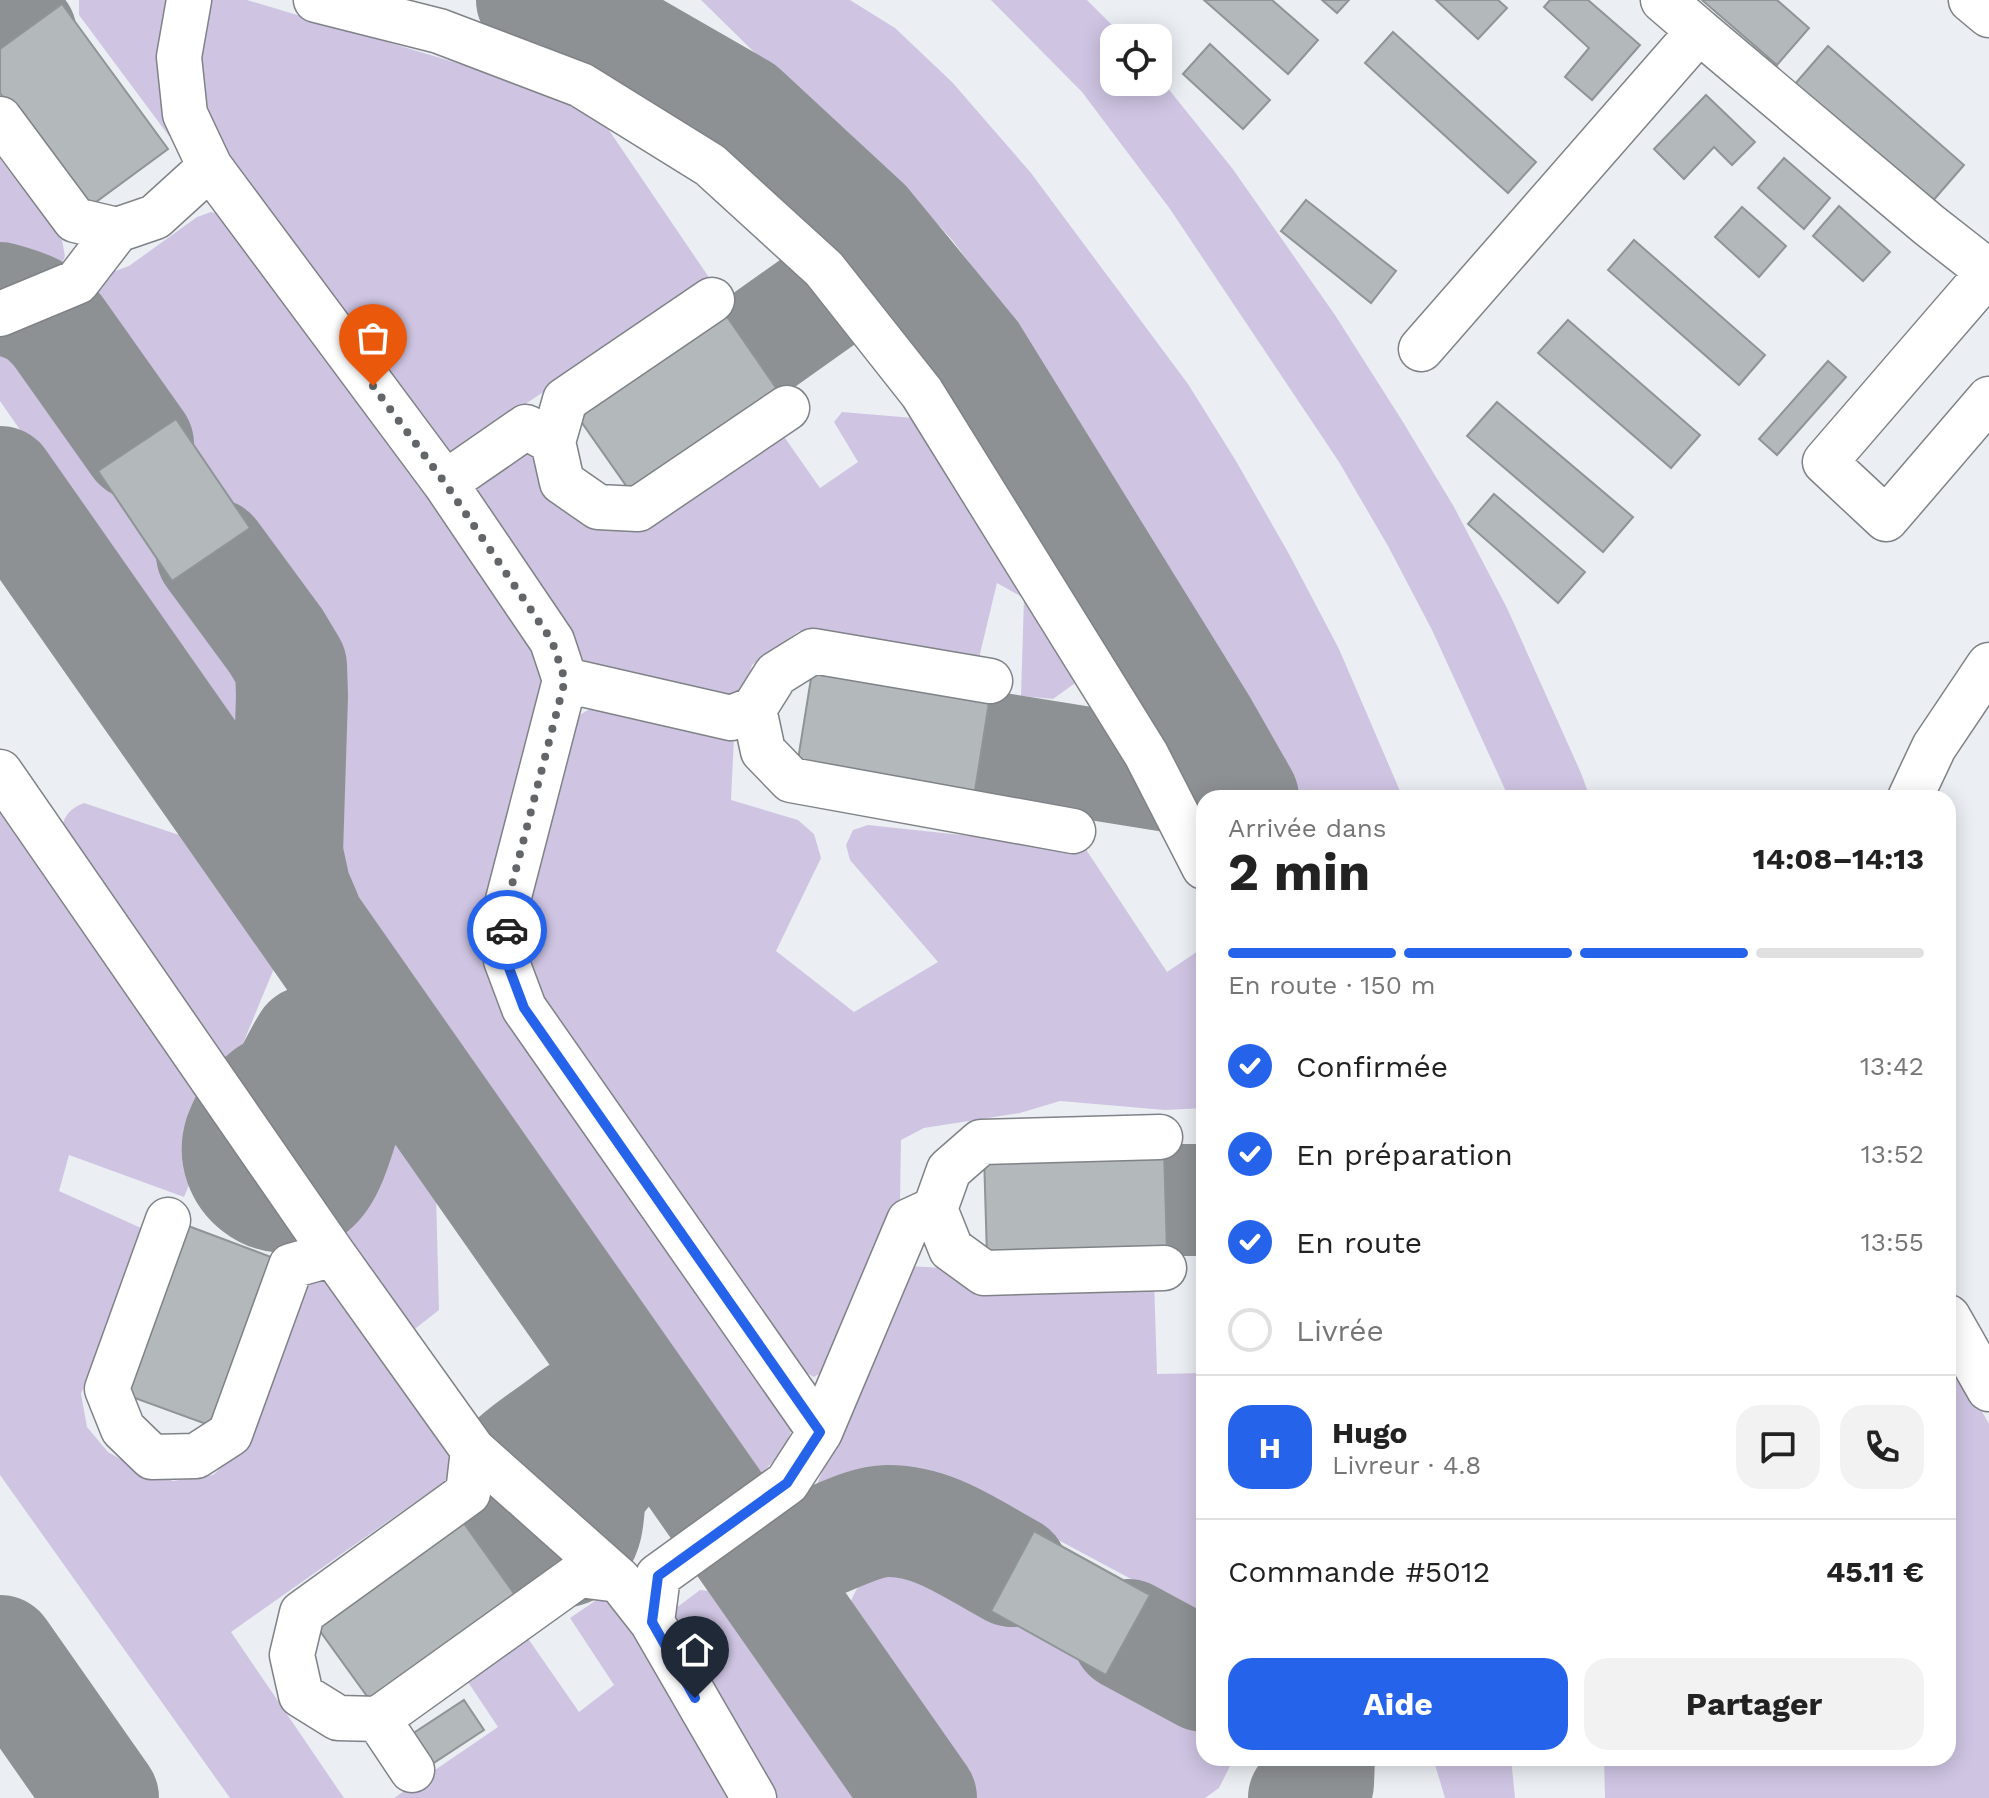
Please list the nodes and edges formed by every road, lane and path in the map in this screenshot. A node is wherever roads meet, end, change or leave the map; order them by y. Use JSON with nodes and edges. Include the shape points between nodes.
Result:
{"nodes":[{"id":1,"x":189,"y":0,"type":"edge"},
{"id":2,"x":316,"y":0,"type":"edge"},
{"id":3,"x":1663,"y":0,"type":"edge"},
{"id":4,"x":1971,"y":0,"type":"edge"},
{"id":5,"x":1989,"y":15,"type":"edge"},
{"id":6,"x":1699,"y":31,"type":"junction"},
{"id":7,"x":0,"y":119,"type":"edge"},
{"id":8,"x":210,"y":167,"type":"junction"},
{"id":9,"x":117,"y":230,"type":"junction"},
{"id":10,"x":712,"y":300,"type":"dead end"},
{"id":11,"x":0,"y":314,"type":"edge"},
{"id":12,"x":1421,"y":349,"type":"dead end"},
{"id":13,"x":1989,"y":399,"type":"edge"},
{"id":14,"x":787,"y":408,"type":"dead end"},
{"id":15,"x":553,"y":442,"type":"junction"},
{"id":16,"x":445,"y":483,"type":"junction"},
{"id":17,"x":1989,"y":665,"type":"edge"},
{"id":18,"x":565,"y":680,"type":"junction"},
{"id":19,"x":990,"y":681,"type":"dead end"},
{"id":20,"x":754,"y":709,"type":"junction"},
{"id":21,"x":0,"y":772,"type":"edge"},
{"id":22,"x":1914,"y":790,"type":"edge"},
{"id":23,"x":1073,"y":831,"type":"dead end"},
{"id":24,"x":1196,"y":851,"type":"edge"},
{"id":25,"x":1160,"y":1137,"type":"dead end"},
{"id":26,"x":935,"y":1209,"type":"junction"},
{"id":27,"x":168,"y":1220,"type":"dead end"},
{"id":28,"x":333,"y":1254,"type":"junction"},
{"id":29,"x":1164,"y":1268,"type":"dead end"},
{"id":30,"x":1956,"y":1331,"type":"edge"},
{"id":31,"x":1989,"y":1389,"type":"edge"},
{"id":32,"x":820,"y":1432,"type":"junction"},
{"id":33,"x":473,"y":1450,"type":"junction"},
{"id":34,"x":619,"y":1580,"type":"junction"},
{"id":35,"x":652,"y":1622,"type":"junction"},
{"id":36,"x":378,"y":1719,"type":"junction"},
{"id":37,"x":412,"y":1770,"type":"dead end"},
{"id":38,"x":754,"y":1798,"type":"edge"}],
"edges":[{"from":1,"to":8,"type":"lane","via":[[179,57],[185,114]]},
{"from":2,"to":24,"type":"lane","via":[[439,31],[581,85],[710,165],[824,269],[922,393],[1146,754]]},
{"from":3,"to":6,"type":"lane"},
{"from":4,"to":5,"type":"lane"},
{"from":6,"to":12,"type":"lane"},
{"from":6,"to":13,"type":"lane","via":[[1989,272],[1825,462],[1886,519]]},
{"from":7,"to":9,"type":"lane","via":[[75,220]]},
{"from":8,"to":9,"type":"lane","via":[[155,217]]},
{"from":8,"to":16,"type":"lane"},
{"from":9,"to":11,"type":"lane","via":[[77,282]]},
{"from":10,"to":15,"type":"lane","via":[[565,400]]},
{"from":14,"to":15,"type":"lane","via":[[638,509],[598,507],[562,482]]},
{"from":15,"to":16,"type":"lane","via":[[526,427]]},
{"from":16,"to":18,"type":"lane","via":[[552,641]]},
{"from":17,"to":22,"type":"lane","via":[[1934,747]]},
{"from":18,"to":20,"type":"lane","via":[[731,718]]},
{"from":18,"to":32,"type":"lane","via":[[507,904],[506,960],[524,1008]]},
{"from":19,"to":20,"type":"lane","via":[[813,651],[776,674]]},
{"from":20,"to":23,"type":"lane","via":[[763,751],[791,780]]},
{"from":21,"to":28,"type":"lane"},
{"from":25,"to":26,"type":"lane","via":[[981,1142],[949,1170]]},
{"from":26,"to":29,"type":"lane","via":[[951,1249],[984,1273]]},
{"from":26,"to":32,"type":"lane","via":[[909,1221]]},
{"from":27,"to":28,"type":"lane","via":[[107,1389],[123,1429],[152,1457],[196,1456],[230,1434],[291,1266]]},
{"from":28,"to":33,"type":"lane"},
{"from":30,"to":31,"type":"lane"},
{"from":32,"to":35,"type":"lane","via":[[787,1483],[658,1576]]},
{"from":33,"to":34,"type":"lane"},
{"from":33,"to":36,"type":"lane","via":[[468,1493],[302,1613],[292,1655],[301,1695],[338,1718]]},
{"from":34,"to":35,"type":"lane"},
{"from":34,"to":36,"type":"lane","via":[[579,1575]]},
{"from":35,"to":38,"type":"lane"},
{"from":36,"to":37,"type":"lane"}]}
